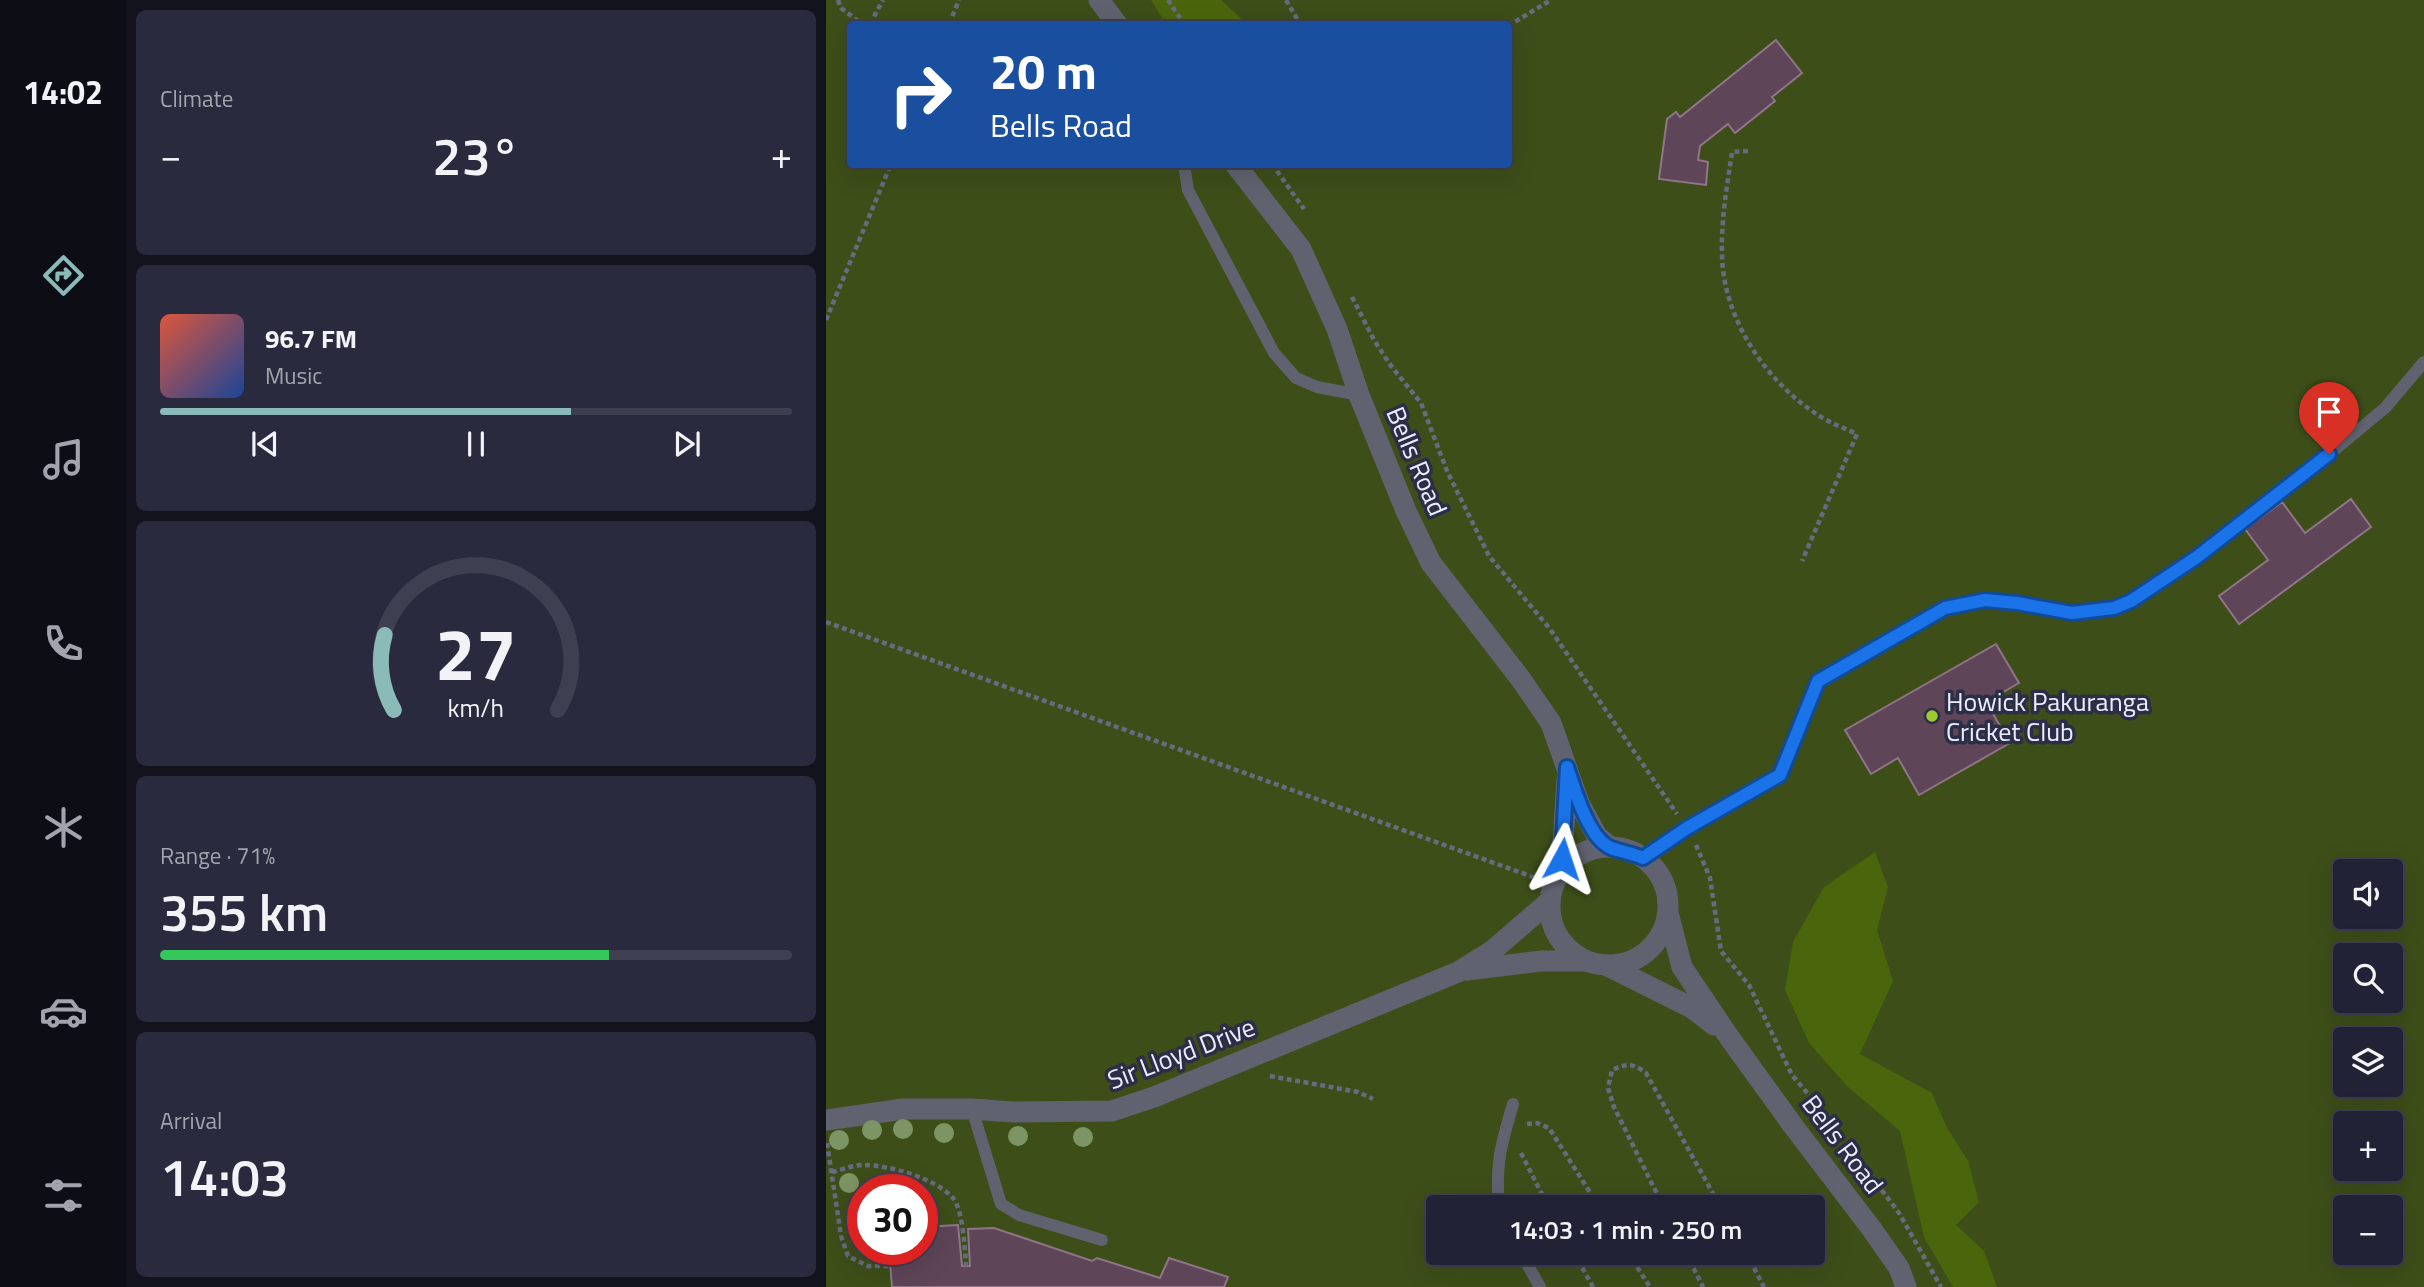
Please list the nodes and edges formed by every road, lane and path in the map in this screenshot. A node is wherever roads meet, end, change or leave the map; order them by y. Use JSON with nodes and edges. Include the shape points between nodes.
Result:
{"nodes":[{"id":1,"x":838,"y":0,"type":"edge"},
{"id":2,"x":883,"y":0,"type":"edge"},
{"id":3,"x":959,"y":0,"type":"edge"},
{"id":4,"x":1099,"y":0,"type":"edge"},
{"id":5,"x":1168,"y":0,"type":"edge"},
{"id":6,"x":1286,"y":0,"type":"edge"},
{"id":7,"x":1550,"y":0,"type":"edge"},
{"id":8,"x":858,"y":21,"type":"edge"},
{"id":9,"x":872,"y":21,"type":"edge"},
{"id":10,"x":950,"y":21,"type":"edge"},
{"id":11,"x":1115,"y":21,"type":"edge"},
{"id":12,"x":1182,"y":21,"type":"edge"},
{"id":13,"x":1298,"y":21,"type":"edge"},
{"id":14,"x":1512,"y":24,"type":"edge"},
{"id":15,"x":1748,"y":152,"type":"dead end"},
{"id":16,"x":889,"y":168,"type":"edge"},
{"id":17,"x":1185,"y":168,"type":"edge"},
{"id":18,"x":1238,"y":168,"type":"edge"},
{"id":19,"x":1275,"y":168,"type":"edge"},
{"id":20,"x":1311,"y":220,"type":"dead end"},
{"id":21,"x":1350,"y":293,"type":"dead end"},
{"id":22,"x":826,"y":320,"type":"edge"},
{"id":23,"x":2424,"y":362,"type":"edge"},
{"id":24,"x":1359,"y":395,"type":"junction"},
{"id":25,"x":1802,"y":562,"type":"dead end"},
{"id":26,"x":826,"y":622,"type":"edge"},
{"id":27,"x":1567,"y":767,"type":"junction"},
{"id":28,"x":1687,"y":828,"type":"junction"},
{"id":29,"x":1610,"y":847,"type":"junction"},
{"id":30,"x":1643,"y":858,"type":"junction"},
{"id":31,"x":1554,"y":888,"type":"junction"},
{"id":32,"x":1668,"y":913,"type":"junction"},
{"id":33,"x":1596,"y":963,"type":"junction"},
{"id":34,"x":1458,"y":972,"type":"junction"},
{"id":35,"x":1729,"y":1037,"type":"junction"},
{"id":36,"x":1237,"y":1063,"type":"junction"},
{"id":37,"x":1373,"y":1099,"type":"dead end"},
{"id":38,"x":1513,"y":1104,"type":"dead end"},
{"id":39,"x":972,"y":1108,"type":"junction"},
{"id":40,"x":826,"y":1120,"type":"edge"},
{"id":41,"x":1520,"y":1128,"type":"dead end"},
{"id":42,"x":826,"y":1140,"type":"edge"},
{"id":43,"x":1519,"y":1148,"type":"dead end"},
{"id":44,"x":832,"y":1172,"type":"junction"},
{"id":45,"x":1498,"y":1195,"type":"edge"},
{"id":46,"x":1542,"y":1195,"type":"edge"},
{"id":47,"x":1592,"y":1195,"type":"edge"},
{"id":48,"x":1658,"y":1195,"type":"edge"},
{"id":49,"x":1714,"y":1195,"type":"edge"},
{"id":50,"x":1102,"y":1240,"type":"dead end"},
{"id":51,"x":1528,"y":1265,"type":"edge"},
{"id":52,"x":1581,"y":1265,"type":"edge"},
{"id":53,"x":1636,"y":1265,"type":"edge"},
{"id":54,"x":1692,"y":1265,"type":"edge"},
{"id":55,"x":1752,"y":1265,"type":"edge"},
{"id":56,"x":891,"y":1266,"type":"dead end"},
{"id":57,"x":966,"y":1266,"type":"dead end"},
{"id":58,"x":1540,"y":1287,"type":"edge"},
{"id":59,"x":1593,"y":1287,"type":"edge"},
{"id":60,"x":1650,"y":1287,"type":"edge"},
{"id":61,"x":1703,"y":1287,"type":"edge"},
{"id":62,"x":1764,"y":1287,"type":"edge"},
{"id":63,"x":1906,"y":1287,"type":"edge"},
{"id":64,"x":1941,"y":1287,"type":"edge"}],
"edges":[{"from":1,"to":8,"type":"path"},
{"from":2,"to":9,"type":"path"},
{"from":3,"to":10,"type":"path"},
{"from":4,"to":11,"type":"street"},
{"from":5,"to":12,"type":"path"},
{"from":6,"to":13,"type":"path"},
{"from":7,"to":14,"type":"path"},
{"from":15,"to":25,"type":"path","via":[[1732,152],[1724,215],[1722,256],[1736,316],[1747,341],[1783,387],[1820,417],[1857,434]]},
{"from":16,"to":22,"type":"path"},
{"from":17,"to":24,"type":"lane","via":[[1188,190],[1274,353],[1296,378]]},
{"from":18,"to":24,"type":"street","name":"Bells Road","via":[[1301,249],[1337,329]]},
{"from":19,"to":20,"type":"path"},
{"from":21,"to":28,"type":"path","via":[[1385,358],[1421,403],[1447,471],[1489,556],[1550,629]]},
{"from":23,"to":28,"type":"lane","via":[[2385,408],[2291,486],[2131,601],[2072,613],[1985,600],[1945,608],[1818,681],[1780,775]]},
{"from":24,"to":27,"type":"street","name":"Bells Road","via":[[1431,563],[1551,723]]},
{"from":26,"to":31,"type":"path"},
{"from":27,"to":29,"type":"street","name":"Bells Road","via":[[1579,803],[1597,836]]},
{"from":27,"to":31,"type":"street","name":"Bells Road","via":[[1563,843]]},
{"from":28,"to":30,"type":"lane"},
{"from":28,"to":64,"type":"path","via":[[1710,878],[1721,951],[1753,991],[1791,1075],[1899,1213]]},
{"from":29,"to":30,"type":"street"},
{"from":29,"to":31,"type":"street","via":[[1577,857],[1563,869]]},
{"from":30,"to":32,"type":"street","via":[[1663,882]]},
{"from":31,"to":33,"type":"street","via":[[1550,919],[1557,935],[1569,951]]},
{"from":31,"to":34,"type":"street","name":"Sir Lloyd Drive","via":[[1492,951]]},
{"from":32,"to":33,"type":"street","via":[[1655,944],[1641,956],[1624,964]]},
{"from":32,"to":35,"type":"street","name":"Bells Road","via":[[1682,967]]},
{"from":33,"to":34,"type":"street","name":"Sir Lloyd Drive","via":[[1542,961]]},
{"from":33,"to":35,"type":"street","name":"Bells Road","via":[[1692,1008]]},
{"from":34,"to":36,"type":"street","name":"Sir Lloyd Drive"},
{"from":35,"to":63,"type":"street","name":"Bells Road","via":[[1878,1238]]},
{"from":36,"to":37,"type":"path","via":[[1279,1079],[1358,1091]]},
{"from":36,"to":39,"type":"street","name":"Sir Lloyd Drive","via":[[1112,1111]]},
{"from":38,"to":45,"type":"lane","via":[[1498,1154]]},
{"from":39,"to":40,"type":"street","name":"Sir Lloyd Drive","via":[[903,1109]]},
{"from":39,"to":50,"type":"lane","via":[[996,1192],[1006,1209]]},
{"from":41,"to":47,"type":"path","via":[[1529,1122],[1549,1128]]},
{"from":42,"to":44,"type":"path"},
{"from":43,"to":46,"type":"path"},
{"from":44,"to":56,"type":"path","via":[[848,1256],[868,1266]]},
{"from":44,"to":57,"type":"path","via":[[862,1165],[894,1168],[933,1184],[954,1199],[963,1228]]},
{"from":48,"to":49,"type":"path","via":[[1608,1088],[1612,1070],[1624,1064],[1646,1073]]},
{"from":51,"to":58,"type":"lane"},
{"from":52,"to":59,"type":"path"},
{"from":53,"to":60,"type":"path"},
{"from":54,"to":61,"type":"path"},
{"from":55,"to":62,"type":"path"}]}
